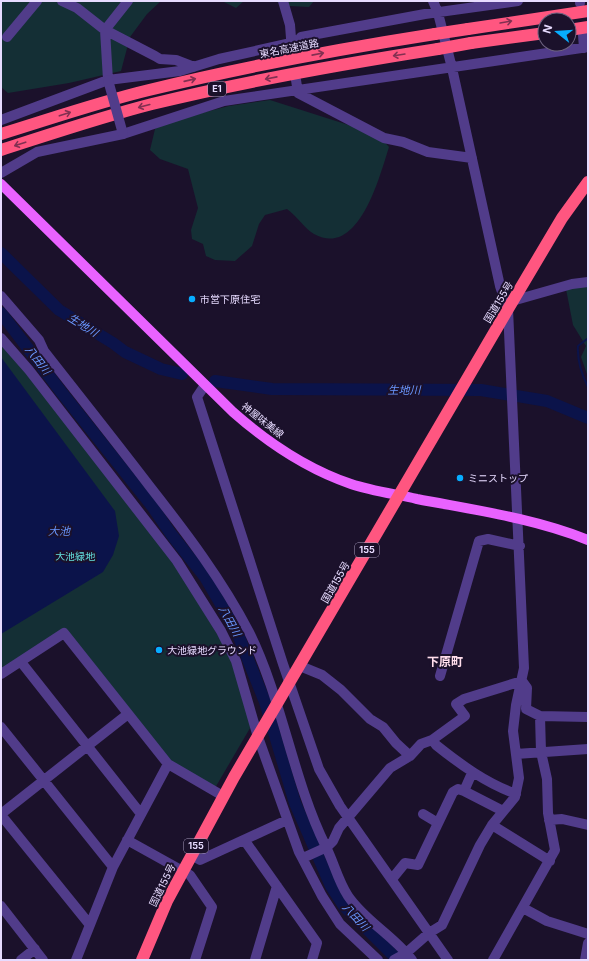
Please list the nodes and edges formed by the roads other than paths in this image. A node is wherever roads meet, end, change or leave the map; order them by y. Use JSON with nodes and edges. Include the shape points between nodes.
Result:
{"nodes":[{"id":1,"x":37,"y":1,"type":"edge"},
{"id":2,"x":62,"y":1,"type":"edge"},
{"id":3,"x":128,"y":1,"type":"edge"},
{"id":4,"x":283,"y":1,"type":"edge"},
{"id":5,"x":433,"y":1,"type":"edge"},
{"id":6,"x":518,"y":1,"type":"edge"},
{"id":7,"x":582,"y":5,"type":"edge"},
{"id":8,"x":438,"y":13,"type":"junction"},
{"id":9,"x":105,"y":30,"type":"junction"},
{"id":10,"x":585,"y":31,"type":"edge"},
{"id":11,"x":537,"y":34,"type":"edge"},
{"id":12,"x":7,"y":37,"type":"dead end"},
{"id":13,"x":292,"y":47,"type":"junction"},
{"id":14,"x":586,"y":48,"type":"edge"},
{"id":15,"x":194,"y":67,"type":"junction"},
{"id":16,"x":452,"y":68,"type":"junction"},
{"id":17,"x":108,"y":80,"type":"junction"},
{"id":18,"x":297,"y":85,"type":"junction"},
{"id":19,"x":1,"y":120,"type":"edge"},
{"id":20,"x":1,"y":134,"type":"edge"},
{"id":21,"x":123,"y":134,"type":"junction"},
{"id":22,"x":1,"y":150,"type":"edge"},
{"id":23,"x":472,"y":158,"type":"junction"},
{"id":24,"x":1,"y":173,"type":"edge"},
{"id":25,"x":588,"y":182,"type":"edge"},
{"id":26,"x":1,"y":184,"type":"edge"},
{"id":27,"x":588,"y":282,"type":"edge"},
{"id":28,"x":1,"y":296,"type":"edge"},
{"id":29,"x":510,"y":305,"type":"junction"},
{"id":30,"x":1,"y":338,"type":"edge"},
{"id":31,"x":205,"y":385,"type":"junction"},
{"id":32,"x":399,"y":495,"type":"junction"},
{"id":33,"x":519,"y":519,"type":"junction"},
{"id":34,"x":588,"y":540,"type":"edge"},
{"id":35,"x":520,"y":546,"type":"junction"},
{"id":36,"x":21,"y":662,"type":"junction"},
{"id":37,"x":300,"y":666,"type":"junction"},
{"id":38,"x":1,"y":674,"type":"edge"},
{"id":39,"x":440,"y":676,"type":"dead end"},
{"id":40,"x":522,"y":681,"type":"junction"},
{"id":41,"x":290,"y":683,"type":"junction"},
{"id":42,"x":277,"y":704,"type":"junction"},
{"id":43,"x":128,"y":714,"type":"junction"},
{"id":44,"x":540,"y":716,"type":"junction"},
{"id":45,"x":588,"y":717,"type":"edge"},
{"id":46,"x":1,"y":727,"type":"edge"},
{"id":47,"x":258,"y":736,"type":"junction"},
{"id":48,"x":432,"y":740,"type":"junction"},
{"id":49,"x":87,"y":746,"type":"junction"},
{"id":50,"x":588,"y":749,"type":"edge"},
{"id":51,"x":541,"y":752,"type":"junction"},
{"id":52,"x":516,"y":754,"type":"junction"},
{"id":53,"x":410,"y":756,"type":"junction"},
{"id":54,"x":168,"y":764,"type":"junction"},
{"id":55,"x":472,"y":772,"type":"junction"},
{"id":56,"x":44,"y":780,"type":"junction"},
{"id":57,"x":464,"y":790,"type":"junction"},
{"id":58,"x":516,"y":794,"type":"junction"},
{"id":59,"x":223,"y":796,"type":"junction"},
{"id":60,"x":503,"y":811,"type":"junction"},
{"id":61,"x":1,"y":814,"type":"edge"},
{"id":62,"x":141,"y":814,"type":"junction"},
{"id":63,"x":423,"y":814,"type":"dead end"},
{"id":64,"x":348,"y":817,"type":"junction"},
{"id":65,"x":287,"y":820,"type":"junction"},
{"id":66,"x":549,"y":820,"type":"junction"},
{"id":67,"x":438,"y":823,"type":"junction"},
{"id":68,"x":492,"y":825,"type":"junction"},
{"id":69,"x":588,"y":825,"type":"edge"},
{"id":70,"x":127,"y":840,"type":"junction"},
{"id":71,"x":244,"y":841,"type":"junction"},
{"id":72,"x":325,"y":848,"type":"junction"},
{"id":73,"x":191,"y":855,"type":"junction"},
{"id":74,"x":302,"y":858,"type":"junction"},
{"id":75,"x":550,"y":861,"type":"junction"},
{"id":76,"x":113,"y":867,"type":"junction"},
{"id":77,"x":183,"y":870,"type":"junction"},
{"id":78,"x":392,"y":879,"type":"junction"},
{"id":79,"x":277,"y":886,"type":"junction"},
{"id":80,"x":1,"y":906,"type":"edge"},
{"id":81,"x":523,"y":908,"type":"junction"},
{"id":82,"x":90,"y":925,"type":"junction"},
{"id":83,"x":429,"y":932,"type":"junction"},
{"id":84,"x":588,"y":934,"type":"edge"},
{"id":85,"x":588,"y":943,"type":"edge"},
{"id":86,"x":35,"y":949,"type":"junction"},
{"id":87,"x":408,"y":955,"type":"edge"},
{"id":88,"x":21,"y":960,"type":"edge"},
{"id":89,"x":43,"y":960,"type":"edge"},
{"id":90,"x":76,"y":960,"type":"edge"},
{"id":91,"x":142,"y":960,"type":"edge"},
{"id":92,"x":196,"y":960,"type":"edge"},
{"id":93,"x":255,"y":960,"type":"edge"},
{"id":94,"x":312,"y":960,"type":"edge"},
{"id":95,"x":378,"y":960,"type":"edge"},
{"id":96,"x":394,"y":960,"type":"edge"},
{"id":97,"x":448,"y":960,"type":"edge"},
{"id":98,"x":493,"y":960,"type":"edge"},
{"id":99,"x":585,"y":960,"type":"edge"}],
"edges":[{"from":1,"to":12,"type":"street"},
{"from":2,"to":9,"type":"street","via":[[77,8]]},
{"from":3,"to":9,"type":"street"},
{"from":4,"to":13,"type":"street","via":[[288,13]]},
{"from":5,"to":8,"type":"street"},
{"from":6,"to":8,"type":"street"},
{"from":20,"to":7,"type":"highway","name":"東名高速道路","number":"E1","one_way":true,"bridge":true,"via":[[148,90],[364,45],[468,29]]},
{"from":8,"to":13,"type":"street","via":[[302,37]]},
{"from":8,"to":16,"type":"street"},
{"from":9,"to":15,"type":"street","via":[[160,59],[176,60]]},
{"from":9,"to":17,"type":"street"},
{"from":10,"to":14,"type":"street"},
{"from":11,"to":22,"type":"highway","number":"E1","one_way":true,"bridge":true,"via":[[366,60],[216,89],[87,122]]},
{"from":13,"to":15,"type":"street","via":[[219,59]]},
{"from":14,"to":16,"type":"street"},
{"from":15,"to":17,"type":"street"},
{"from":16,"to":18,"type":"street"},
{"from":16,"to":23,"type":"street"},
{"from":17,"to":19,"type":"street"},
{"from":17,"to":21,"type":"street","bridge":true},
{"from":18,"to":21,"type":"street","via":[[224,101]]},
{"from":18,"to":23,"type":"street","via":[[298,93],[384,138],[428,152]]},
{"from":21,"to":24,"type":"street","via":[[37,152]]},
{"from":23,"to":29,"type":"street","via":[[500,286]]},
{"from":25,"to":29,"type":"highway","name":"国道155号","number":"155","via":[[562,218]]},
{"from":26,"to":31,"type":"main road","name":"神屋味美線"},
{"from":27,"to":29,"type":"street","via":[[572,284]]},
{"from":28,"to":42,"type":"street","via":[[39,340],[44,351],[196,546],[248,631]]},
{"from":29,"to":32,"type":"highway","name":"国道155号","number":"155"},
{"from":29,"to":33,"type":"street"},
{"from":30,"to":47,"type":"street","via":[[34,376],[177,561],[221,631],[236,661]]},
{"from":31,"to":32,"type":"main road","name":"神屋味美線","via":[[252,429],[287,453],[352,484]]},
{"from":31,"to":41,"type":"street","via":[[197,397]]},
{"from":32,"to":33,"type":"main road","name":"神屋味美線"},
{"from":32,"to":37,"type":"highway","name":"国道155号","number":"155"},
{"from":33,"to":34,"type":"main road","name":"神屋味美線"},
{"from":33,"to":35,"type":"street"},
{"from":35,"to":39,"type":"street","via":[[488,539],[479,541]]},
{"from":35,"to":40,"type":"street","via":[[524,668]]},
{"from":36,"to":38,"type":"street"},
{"from":36,"to":43,"type":"street","via":[[64,633]]},
{"from":36,"to":49,"type":"street"},
{"from":37,"to":41,"type":"highway","name":"国道155号","number":"155"},
{"from":37,"to":53,"type":"street","via":[[322,675],[341,690],[370,719],[383,727]]},
{"from":40,"to":44,"type":"street","via":[[527,688],[526,709]]},
{"from":40,"to":48,"type":"street","via":[[464,699],[456,704],[465,716]]},
{"from":40,"to":52,"type":"street","via":[[513,731]]},
{"from":41,"to":42,"type":"highway","name":"国道155号","number":"155"},
{"from":41,"to":64,"type":"street","via":[[320,769],[331,792]]},
{"from":42,"to":47,"type":"highway","name":"国道155号","number":"155"},
{"from":42,"to":72,"type":"street","via":[[307,805]]},
{"from":43,"to":49,"type":"street"},
{"from":43,"to":54,"type":"street"},
{"from":44,"to":45,"type":"street"},
{"from":44,"to":51,"type":"street"},
{"from":46,"to":56,"type":"street"},
{"from":47,"to":59,"type":"highway","name":"国道155号","number":"155"},
{"from":47,"to":65,"type":"street"},
{"from":48,"to":53,"type":"street","via":[[421,744]]},
{"from":48,"to":55,"type":"street"},
{"from":49,"to":56,"type":"street"},
{"from":49,"to":62,"type":"street"},
{"from":50,"to":51,"type":"street"},
{"from":51,"to":52,"type":"street"},
{"from":51,"to":66,"type":"street","via":[[548,779]]},
{"from":52,"to":58,"type":"street","via":[[519,778]]},
{"from":53,"to":64,"type":"street","via":[[390,768]]},
{"from":54,"to":59,"type":"street"},
{"from":54,"to":62,"type":"street"},
{"from":55,"to":57,"type":"street"},
{"from":55,"to":58,"type":"street","via":[[501,789]]},
{"from":56,"to":61,"type":"street"},
{"from":56,"to":76,"type":"street"},
{"from":57,"to":60,"type":"street"},
{"from":57,"to":67,"type":"street","via":[[453,792]]},
{"from":58,"to":60,"type":"street"},
{"from":59,"to":73,"type":"highway","name":"国道155号","number":"155"},
{"from":60,"to":68,"type":"street"},
{"from":61,"to":82,"type":"street"},
{"from":62,"to":70,"type":"street"},
{"from":63,"to":67,"type":"street"},
{"from":64,"to":72,"type":"street","via":[[339,828],[333,842]]},
{"from":64,"to":78,"type":"street"},
{"from":65,"to":71,"type":"street"},
{"from":65,"to":74,"type":"street"},
{"from":66,"to":69,"type":"street","via":[[562,819]]},
{"from":66,"to":75,"type":"street","via":[[555,850]]},
{"from":67,"to":78,"type":"street","via":[[418,865],[405,863]]},
{"from":68,"to":75,"type":"street"},
{"from":68,"to":83,"type":"street","via":[[442,925]]},
{"from":70,"to":76,"type":"street"},
{"from":70,"to":77,"type":"street"},
{"from":71,"to":73,"type":"street","via":[[200,860]]},
{"from":71,"to":79,"type":"street"},
{"from":72,"to":74,"type":"street"},
{"from":72,"to":87,"type":"street","via":[[349,897]]},
{"from":73,"to":77,"type":"highway","name":"国道155号","number":"155"},
{"from":74,"to":95,"type":"street","via":[[340,924]]},
{"from":75,"to":81,"type":"street"},
{"from":76,"to":82,"type":"street"},
{"from":77,"to":91,"type":"highway","name":"国道155号","number":"155"},
{"from":77,"to":92,"type":"street","via":[[212,907]]},
{"from":78,"to":83,"type":"street"},
{"from":79,"to":93,"type":"street"},
{"from":79,"to":94,"type":"street","via":[[317,943]]},
{"from":80,"to":86,"type":"street"},
{"from":81,"to":84,"type":"street","via":[[547,921]]},
{"from":81,"to":98,"type":"street"},
{"from":82,"to":90,"type":"street"},
{"from":83,"to":87,"type":"street"},
{"from":83,"to":97,"type":"street"},
{"from":85,"to":99,"type":"street"},
{"from":86,"to":88,"type":"street"},
{"from":86,"to":89,"type":"street"},
{"from":87,"to":96,"type":"street"}]}
